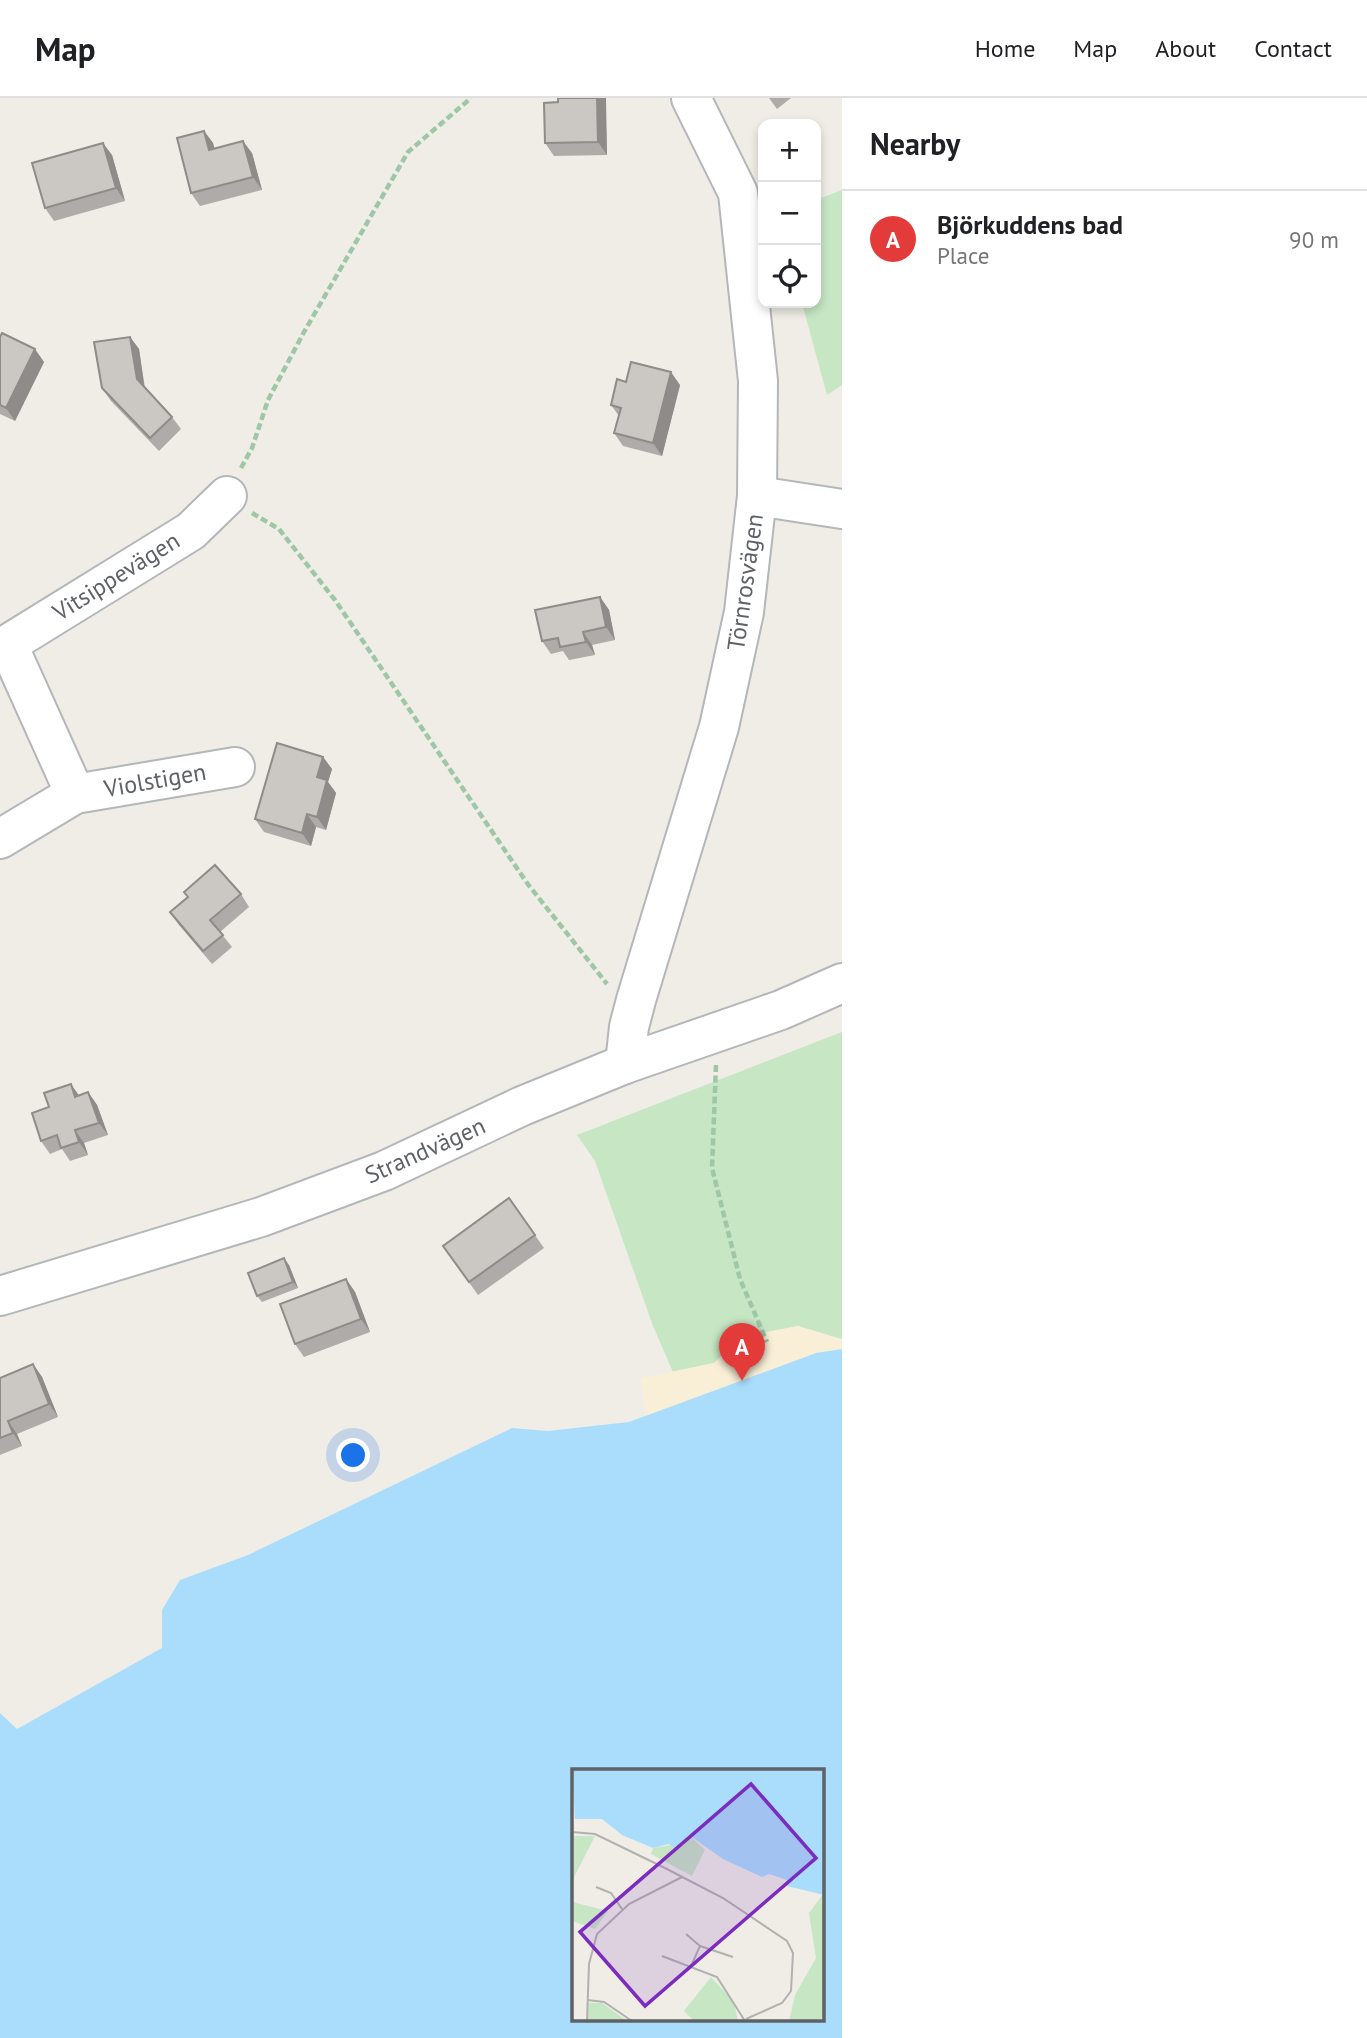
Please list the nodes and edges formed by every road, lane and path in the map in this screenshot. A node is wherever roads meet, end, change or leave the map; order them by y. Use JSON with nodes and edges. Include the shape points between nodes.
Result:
{"nodes":[{"id":1,"x":471,"y":98,"type":"edge"},
{"id":2,"x":691,"y":98,"type":"edge"},
{"id":3,"x":227,"y":496,"type":"junction"},
{"id":4,"x":757,"y":496,"type":"junction"},
{"id":5,"x":842,"y":509,"type":"edge"},
{"id":6,"x":4,"y":647,"type":"edge"},
{"id":7,"x":235,"y":766,"type":"dead end"},
{"id":8,"x":75,"y":794,"type":"junction"},
{"id":9,"x":0,"y":839,"type":"edge"},
{"id":10,"x":842,"y":983,"type":"edge"},
{"id":11,"x":636,"y":1000,"type":"junction"},
{"id":12,"x":718,"y":1033,"type":"junction"},
{"id":13,"x":625,"y":1064,"type":"junction"},
{"id":14,"x":0,"y":1296,"type":"edge"},
{"id":15,"x":767,"y":1342,"type":"dead end"}],
"edges":[{"from":1,"to":3,"type":"path","via":[[408,152],[268,400],[252,448]]},
{"from":2,"to":4,"type":"street","name":"Törnrosvägen","via":[[738,193],[758,381]]},
{"from":3,"to":6,"type":"street","name":"Vitsippevägen","via":[[191,531]]},
{"from":3,"to":11,"type":"path","via":[[279,529],[335,600],[527,883],[619,999]]},
{"from":4,"to":5,"type":"street"},
{"from":4,"to":11,"type":"street","name":"Törnrosvägen","via":[[744,612],[719,727]]},
{"from":6,"to":8,"type":"street","name":"Violstigen"},
{"from":7,"to":8,"type":"street","name":"Violstigen"},
{"from":8,"to":9,"type":"street","name":"Violstigen"},
{"from":10,"to":12,"type":"street","name":"Strandvägen"},
{"from":11,"to":13,"type":"street","name":"Törnrosvägen"},
{"from":12,"to":13,"type":"street","name":"Strandvägen"},
{"from":12,"to":15,"type":"path","via":[[712,1168],[740,1279]]},
{"from":13,"to":14,"type":"street","name":"Strandvägen","via":[[384,1171],[273,1213]]}]}
